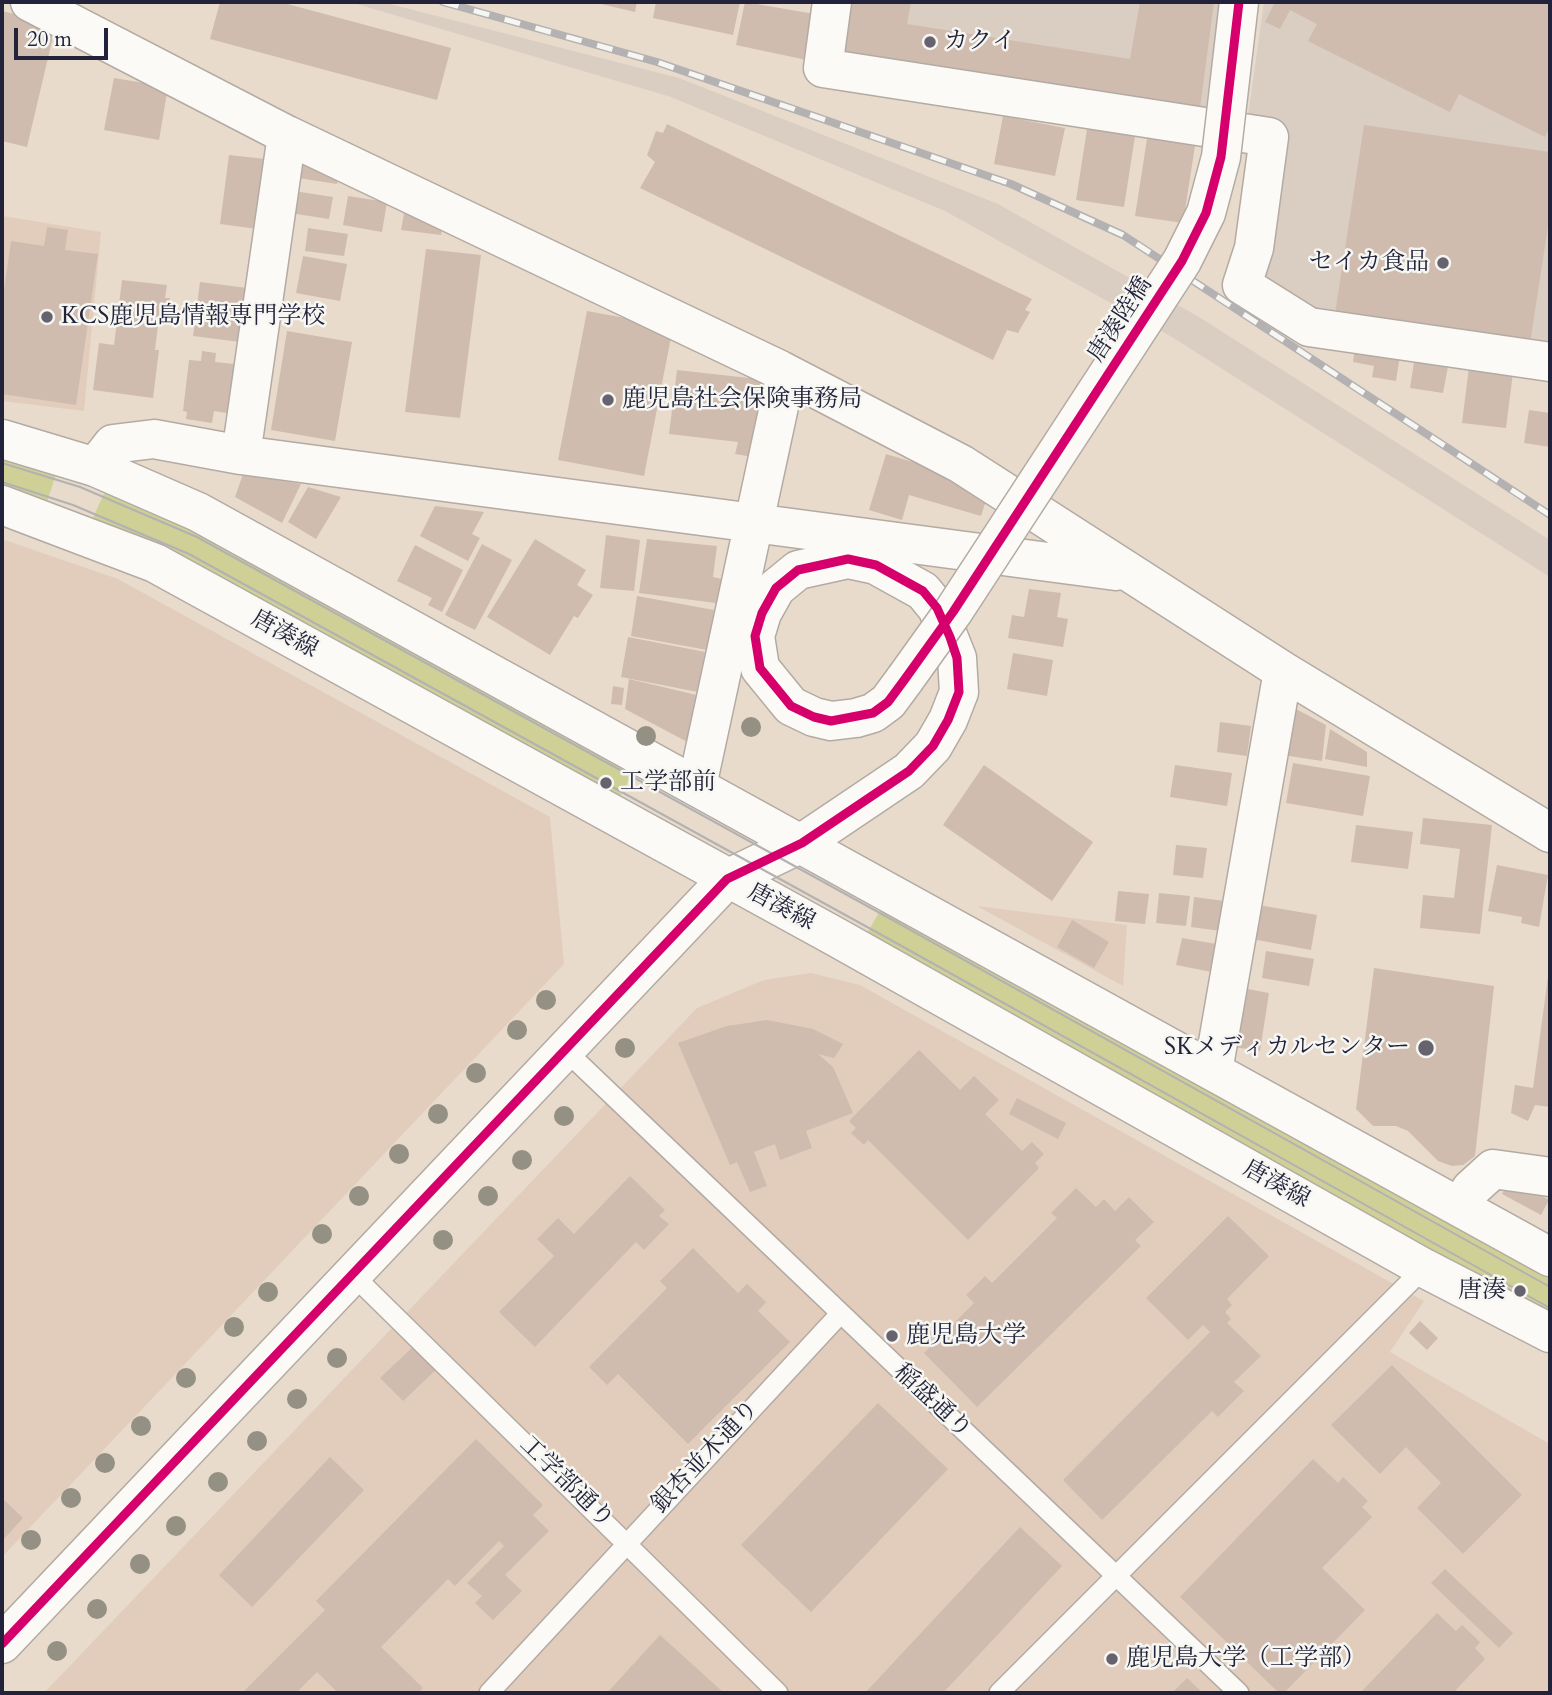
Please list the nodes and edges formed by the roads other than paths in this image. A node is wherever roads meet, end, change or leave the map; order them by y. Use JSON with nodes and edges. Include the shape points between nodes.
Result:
{"nodes":[{"id":1,"x":30,"y":2,"type":"edge"},
{"id":2,"x":832,"y":2,"type":"edge"},
{"id":3,"x":1239,"y":2,"type":"edge"},
{"id":4,"x":287,"y":135,"type":"junction"},
{"id":5,"x":1550,"y":362,"type":"edge"},
{"id":6,"x":786,"y":374,"type":"junction"},
{"id":7,"x":2,"y":439,"type":"edge"},
{"id":8,"x":241,"y":455,"type":"junction"},
{"id":9,"x":95,"y":467,"type":"junction"},
{"id":10,"x":2,"y":505,"type":"edge"},
{"id":11,"x":753,"y":523,"type":"junction"},
{"id":12,"x":1131,"y":573,"type":"junction"},
{"id":13,"x":1283,"y":671,"type":"junction"},
{"id":14,"x":696,"y":786,"type":"junction"},
{"id":15,"x":1550,"y":833,"type":"edge"},
{"id":16,"x":802,"y":844,"type":"junction"},
{"id":17,"x":727,"y":879,"type":"junction"},
{"id":18,"x":566,"y":1051,"type":"junction"},
{"id":19,"x":1213,"y":1071,"type":"junction"},
{"id":20,"x":1550,"y":1177,"type":"edge"},
{"id":21,"x":1461,"y":1208,"type":"junction"},
{"id":22,"x":1550,"y":1257,"type":"edge"},
{"id":23,"x":1424,"y":1268,"type":"junction"},
{"id":24,"x":353,"y":1275,"type":"junction"},
{"id":25,"x":840,"y":1314,"type":"junction"},
{"id":26,"x":1550,"y":1333,"type":"edge"},
{"id":27,"x":627,"y":1543,"type":"junction"},
{"id":28,"x":1114,"y":1575,"type":"junction"},
{"id":29,"x":2,"y":1644,"type":"edge"},
{"id":30,"x":489,"y":1693,"type":"edge"},
{"id":31,"x":778,"y":1693,"type":"edge"},
{"id":32,"x":999,"y":1693,"type":"edge"},
{"id":33,"x":1239,"y":1693,"type":"edge"}],
"edges":[{"from":1,"to":4,"type":"street"},
{"from":2,"to":5,"type":"street","via":[[823,68],[1269,137],[1254,248],[1242,285],[1309,327]]},
{"from":3,"to":16,"type":"street","name":"唐湊陸橋","bridge":true,"via":[[1221,157],[1206,214],[1182,261],[953,612],[905,679],[888,702],[856,718],[822,719],[791,706],[760,668],[755,636],[762,613],[776,588],[798,570],[848,559],[876,565],[923,591],[937,608],[957,658],[959,692],[933,746],[909,771]]},
{"from":4,"to":6,"type":"street"},
{"from":4,"to":8,"type":"street"},
{"from":6,"to":11,"type":"street"},
{"from":6,"to":12,"type":"street","via":[[961,464]]},
{"from":7,"to":9,"type":"street"},
{"from":8,"to":9,"type":"street","via":[[154,439],[113,444]]},
{"from":8,"to":11,"type":"street"},
{"from":9,"to":14,"type":"street","via":[[198,512]]},
{"from":10,"to":17,"type":"street","name":"唐湊線","via":[[155,563]]},
{"from":11,"to":12,"type":"street"},
{"from":11,"to":14,"type":"street"},
{"from":12,"to":13,"type":"street"},
{"from":13,"to":15,"type":"street"},
{"from":13,"to":19,"type":"street"},
{"from":14,"to":16,"type":"street"},
{"from":16,"to":17,"type":"street","name":"唐湊陸橋"},
{"from":16,"to":19,"type":"street"},
{"from":17,"to":18,"type":"street"},
{"from":17,"to":23,"type":"street","name":"唐湊線"},
{"from":18,"to":24,"type":"street"},
{"from":18,"to":25,"type":"lane","name":"稲盛通り"},
{"from":19,"to":21,"type":"street"},
{"from":20,"to":21,"type":"street","via":[[1493,1169],[1471,1189]]},
{"from":21,"to":22,"type":"street"},
{"from":23,"to":26,"type":"street","name":"唐湊線"},
{"from":23,"to":28,"type":"lane"},
{"from":24,"to":27,"type":"lane","name":"工学部通り"},
{"from":24,"to":29,"type":"street"},
{"from":25,"to":27,"type":"lane","name":"銀杏並木通り"},
{"from":25,"to":28,"type":"lane","name":"稲盛通り"},
{"from":27,"to":30,"type":"lane","name":"銀杏並木通り"},
{"from":27,"to":31,"type":"lane","name":"工学部通り"},
{"from":28,"to":32,"type":"lane"},
{"from":28,"to":33,"type":"lane","name":"稲盛通り"}]}
